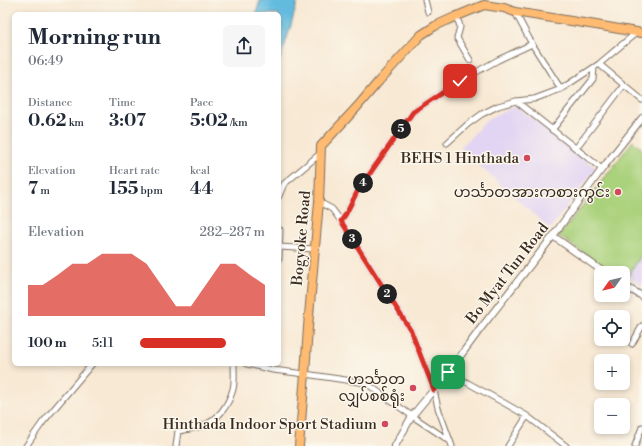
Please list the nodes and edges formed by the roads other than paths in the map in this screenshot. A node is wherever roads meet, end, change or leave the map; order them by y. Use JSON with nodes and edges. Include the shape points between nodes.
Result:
{"nodes":[{"id":1,"x":425,"y":0,"type":"edge"},
{"id":2,"x":487,"y":3,"type":"edge"},
{"id":3,"x":428,"y":12,"type":"dead end"},
{"id":4,"x":515,"y":12,"type":"junction"},
{"id":5,"x":457,"y":16,"type":"junction"},
{"id":6,"x":639,"y":33,"type":"edge"},
{"id":7,"x":532,"y":44,"type":"junction"},
{"id":8,"x":470,"y":60,"type":"dead end"},
{"id":9,"x":599,"y":64,"type":"junction"},
{"id":10,"x":594,"y":68,"type":"junction"},
{"id":11,"x":624,"y":85,"type":"junction"},
{"id":12,"x":561,"y":90,"type":"junction"},
{"id":13,"x":642,"y":100,"type":"edge"},
{"id":14,"x":516,"y":101,"type":"junction"},
{"id":15,"x":642,"y":118,"type":"edge"},
{"id":16,"x":552,"y":130,"type":"junction"},
{"id":17,"x":447,"y":143,"type":"dead end"},
{"id":18,"x":576,"y":148,"type":"junction"},
{"id":19,"x":322,"y":152,"type":"junction"},
{"id":20,"x":602,"y":169,"type":"junction"},
{"id":21,"x":281,"y":191,"type":"edge"},
{"id":22,"x":319,"y":202,"type":"junction"},
{"id":23,"x":341,"y":221,"type":"junction"},
{"id":24,"x":553,"y":236,"type":"junction"},
{"id":25,"x":281,"y":247,"type":"edge"},
{"id":26,"x":315,"y":249,"type":"junction"},
{"id":27,"x":595,"y":266,"type":"edge"},
{"id":28,"x":630,"y":289,"type":"edge"},
{"id":29,"x":642,"y":296,"type":"edge"},
{"id":30,"x":642,"y":326,"type":"edge"},
{"id":31,"x":632,"y":344,"type":"dead end"},
{"id":32,"x":90,"y":366,"type":"edge"},
{"id":33,"x":234,"y":366,"type":"edge"},
{"id":34,"x":273,"y":367,"type":"edge"},
{"id":35,"x":448,"y":372,"type":"junction"},
{"id":36,"x":305,"y":374,"type":"junction"},
{"id":37,"x":434,"y":390,"type":"junction"},
{"id":38,"x":412,"y":416,"type":"junction"},
{"id":39,"x":526,"y":416,"type":"junction"},
{"id":40,"x":642,"y":427,"type":"edge"},
{"id":41,"x":451,"y":444,"type":"edge"},
{"id":42,"x":26,"y":446,"type":"edge"},
{"id":43,"x":176,"y":446,"type":"edge"},
{"id":44,"x":299,"y":446,"type":"edge"},
{"id":45,"x":395,"y":446,"type":"edge"},
{"id":46,"x":455,"y":446,"type":"edge"},
{"id":47,"x":508,"y":446,"type":"edge"},
{"id":48,"x":566,"y":446,"type":"edge"},
{"id":49,"x":635,"y":446,"type":"edge"}],
"edges":[{"from":1,"to":3,"type":"street"},
{"from":2,"to":4,"type":"main road"},
{"from":2,"to":5,"type":"main road"},
{"from":4,"to":6,"type":"main road"},
{"from":4,"to":7,"type":"street"},
{"from":5,"to":8,"type":"street","via":[[460,27],[457,38]]},
{"from":5,"to":19,"type":"main road","via":[[421,35],[322,146]]},
{"from":6,"to":9,"type":"street"},
{"from":7,"to":12,"type":"street"},
{"from":7,"to":23,"type":"street","via":[[460,81],[413,112],[357,192]]},
{"from":9,"to":10,"type":"street"},
{"from":9,"to":11,"type":"street"},
{"from":10,"to":12,"type":"street"},
{"from":10,"to":16,"type":"street","via":[[593,79]]},
{"from":11,"to":13,"type":"street"},
{"from":11,"to":18,"type":"street"},
{"from":12,"to":14,"type":"street","via":[[534,99]]},
{"from":14,"to":16,"type":"street"},
{"from":14,"to":17,"type":"street","via":[[482,114]]},
{"from":15,"to":20,"type":"street","name":"Bo Myat Tun Road"},
{"from":16,"to":18,"type":"street"},
{"from":18,"to":20,"type":"street"},
{"from":19,"to":21,"type":"street","via":[[284,184]]},
{"from":19,"to":22,"type":"main road","name":"Bogyoke Road"},
{"from":20,"to":24,"type":"street","name":"Bo Myat Tun Road"},
{"from":22,"to":23,"type":"street","via":[[332,209]]},
{"from":22,"to":26,"type":"main road","name":"Bogyoke Road"},
{"from":23,"to":37,"type":"street","via":[[411,331]]},
{"from":24,"to":27,"type":"street"},
{"from":24,"to":35,"type":"street","name":"Bo Myat Tun Road"},
{"from":25,"to":26,"type":"street"},
{"from":26,"to":36,"type":"main road","name":"Bogyoke Road"},
{"from":28,"to":29,"type":"street"},
{"from":30,"to":31,"type":"street"},
{"from":32,"to":42,"type":"street"},
{"from":33,"to":43,"type":"street","via":[[233,388],[222,411],[203,426],[178,431]]},
{"from":34,"to":36,"type":"street"},
{"from":35,"to":37,"type":"street","name":"Bo Myat Tun Road"},
{"from":35,"to":39,"type":"street"},
{"from":36,"to":38,"type":"street","via":[[366,383]]},
{"from":36,"to":44,"type":"main road","name":"Bogyoke Road"},
{"from":37,"to":38,"type":"street","name":"Bo Myat Tun Road"},
{"from":37,"to":41,"type":"street"},
{"from":38,"to":41,"type":"street"},
{"from":38,"to":45,"type":"street","name":"Bo Myat Tun Road"},
{"from":39,"to":47,"type":"street"},
{"from":39,"to":48,"type":"street"},
{"from":40,"to":49,"type":"street"},
{"from":41,"to":46,"type":"street"}]}
